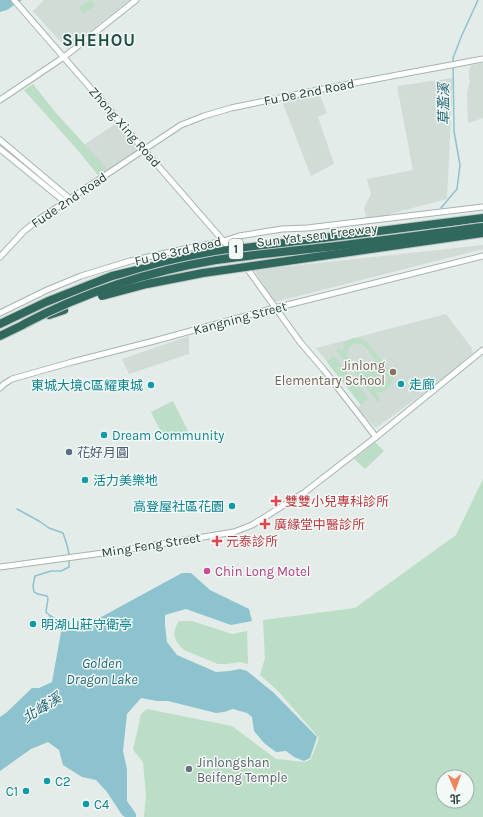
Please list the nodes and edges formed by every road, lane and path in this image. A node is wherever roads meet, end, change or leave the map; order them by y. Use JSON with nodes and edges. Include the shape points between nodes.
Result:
{"nodes":[{"id":1,"x":14,"y":0,"type":"edge"},
{"id":2,"x":136,"y":0,"type":"edge"},
{"id":3,"x":64,"y":57,"type":"junction"},
{"id":4,"x":483,"y":59,"type":"edge"},
{"id":5,"x":0,"y":100,"type":"edge"},
{"id":6,"x":0,"y":140,"type":"edge"},
{"id":7,"x":0,"y":149,"type":"edge"},
{"id":8,"x":144,"y":149,"type":"junction"},
{"id":9,"x":70,"y":199,"type":"junction"},
{"id":10,"x":65,"y":202,"type":"junction"},
{"id":11,"x":483,"y":207,"type":"edge"},
{"id":12,"x":483,"y":218,"type":"edge"},
{"id":13,"x":483,"y":227,"type":"edge"},
{"id":14,"x":483,"y":233,"type":"edge"},
{"id":15,"x":225,"y":242,"type":"junction"},
{"id":16,"x":0,"y":256,"type":"edge"},
{"id":17,"x":483,"y":256,"type":"edge"},
{"id":18,"x":249,"y":271,"type":"dead end"},
{"id":19,"x":275,"y":308,"type":"junction"},
{"id":20,"x":0,"y":313,"type":"edge"},
{"id":21,"x":0,"y":324,"type":"edge"},
{"id":22,"x":24,"y":324,"type":"junction"},
{"id":23,"x":0,"y":336,"type":"edge"},
{"id":24,"x":483,"y":350,"type":"edge"},
{"id":25,"x":0,"y":388,"type":"edge"},
{"id":26,"x":376,"y":437,"type":"junction"},
{"id":27,"x":0,"y":567,"type":"edge"}],
"edges":[{"from":1,"to":3,"type":"street","name":"Zhong Xing Road"},
{"from":2,"to":3,"type":"street"},
{"from":3,"to":5,"type":"street"},
{"from":3,"to":8,"type":"street","name":"Zhong Xing Road"},
{"from":4,"to":8,"type":"street","name":"Fu De 2nd Road","via":[[231,108],[181,125]]},
{"from":6,"to":9,"type":"street"},
{"from":7,"to":10,"type":"street"},
{"from":8,"to":9,"type":"street","name":"Fude 2nd Road"},
{"from":8,"to":15,"type":"street","name":"Zhong Xing Road"},
{"from":9,"to":10,"type":"street","name":"Fude 2nd Road"},
{"from":10,"to":16,"type":"street","name":"Fude 2nd Road","via":[[24,231]]},
{"from":11,"to":15,"type":"street","name":"Fu De 3rd Road","via":[[282,229],[239,236]]},
{"from":12,"to":21,"type":"highway","name":"Sun Yat-sen Freeway","number":"1","via":[[212,252],[112,276],[46,302]]},
{"from":13,"to":22,"type":"highway","name":"Sun Yat-sen Freeway","number":"1","bridge":true,"via":[[258,254],[180,267],[91,295]]},
{"from":14,"to":22,"type":"highway","number":"1","bridge":true,"via":[[203,273],[146,284],[106,294]]},
{"from":15,"to":20,"type":"street","name":"Fu De 3rd Road","via":[[141,258],[81,276]]},
{"from":17,"to":19,"type":"street","name":"Kangning Street"},
{"from":18,"to":19,"type":"street"},
{"from":19,"to":25,"type":"street","name":"Kangning Street","via":[[12,379]]},
{"from":19,"to":26,"type":"street"},
{"from":22,"to":23,"type":"highway","name":"Sun Yat-sen Freeway","number":"1"},
{"from":24,"to":26,"type":"street","name":"Ming Feng Street"},
{"from":26,"to":27,"type":"street","name":"Ming Feng Street","via":[[305,492],[252,525],[234,532]]}]}
